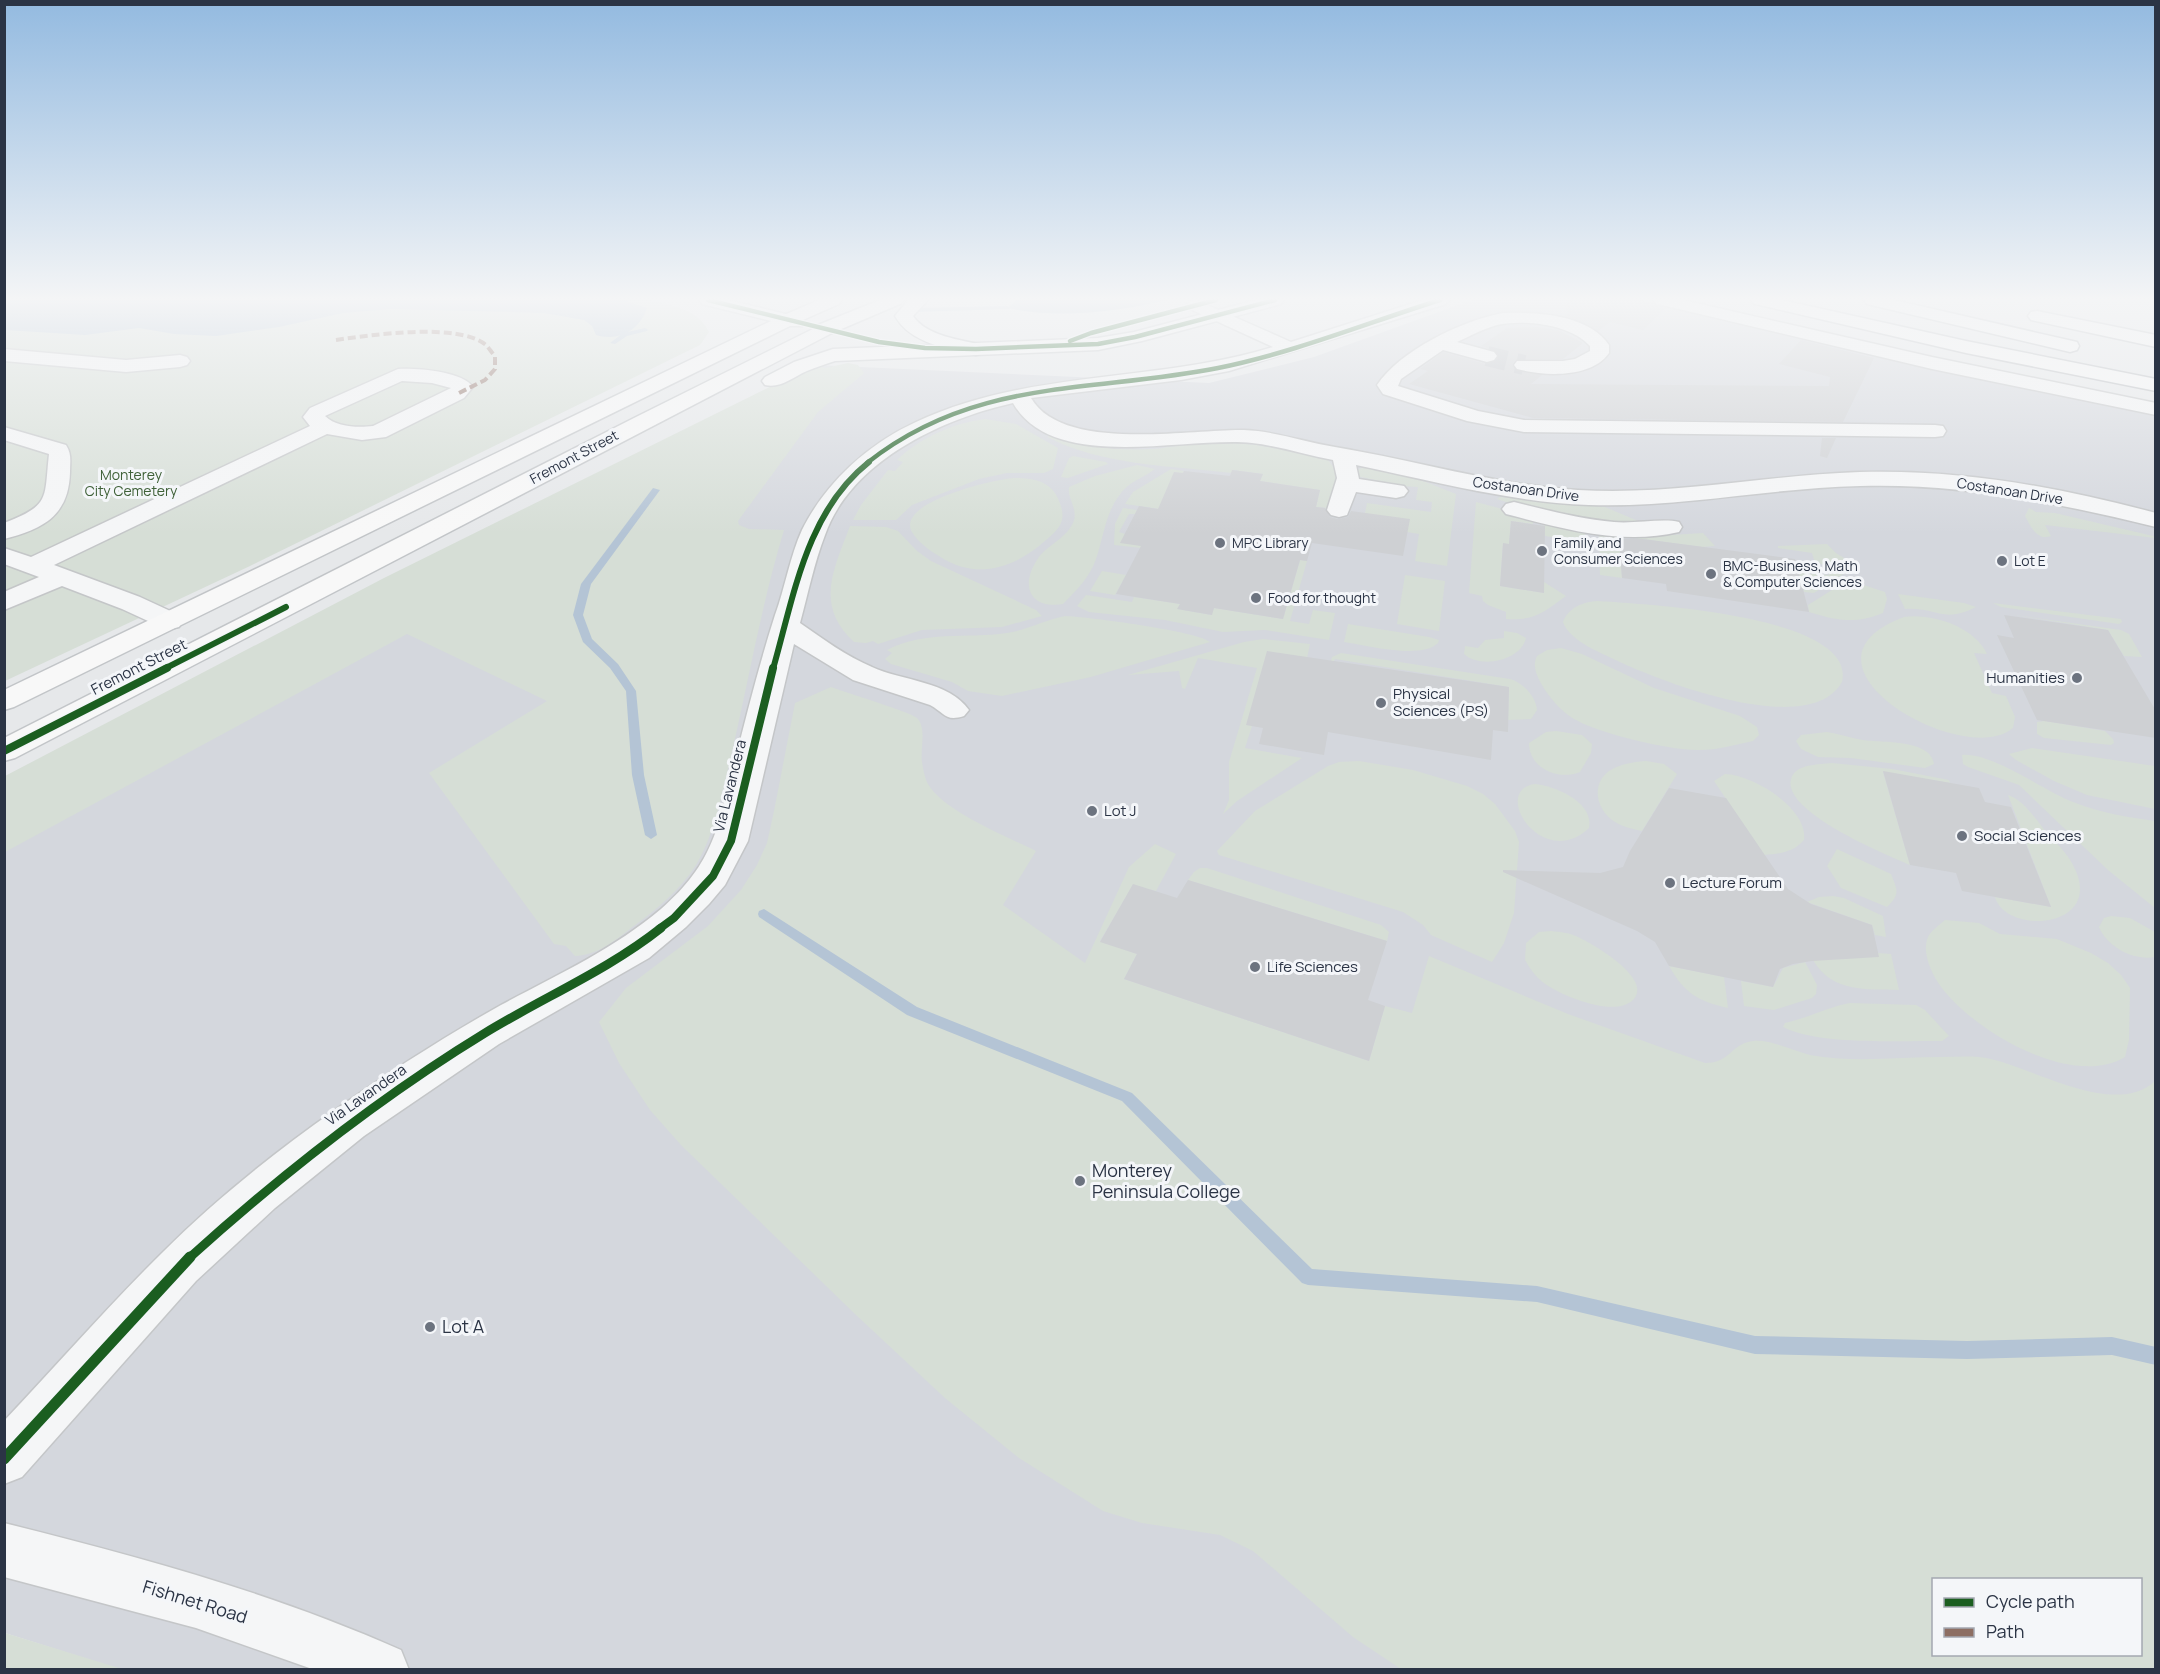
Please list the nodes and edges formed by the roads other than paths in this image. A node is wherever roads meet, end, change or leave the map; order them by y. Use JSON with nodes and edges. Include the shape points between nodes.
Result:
{"nodes":[{"id":1,"x":391,"y":378,"type":"edge"},
{"id":2,"x":433,"y":378,"type":"edge"},
{"id":3,"x":669,"y":378,"type":"edge"},
{"id":4,"x":729,"y":378,"type":"edge"},
{"id":5,"x":778,"y":378,"type":"edge"},
{"id":6,"x":1140,"y":378,"type":"edge"},
{"id":7,"x":1392,"y":378,"type":"edge"},
{"id":8,"x":2000,"y":378,"type":"edge"},
{"id":9,"x":2122,"y":378,"type":"edge"},
{"id":10,"x":2156,"y":385,"type":"edge"},
{"id":11,"x":755,"y":390,"type":"dead end"},
{"id":12,"x":1019,"y":396,"type":"junction"},
{"id":13,"x":2156,"y":410,"type":"edge"},
{"id":14,"x":324,"y":427,"type":"junction"},
{"id":15,"x":1935,"y":431,"type":"dead end"},
{"id":16,"x":4,"y":433,"type":"edge"},
{"id":17,"x":644,"y":444,"type":"dead end"},
{"id":18,"x":1343,"y":454,"type":"junction"},
{"id":19,"x":1421,"y":471,"type":"junction"},
{"id":20,"x":1346,"y":484,"type":"junction"},
{"id":21,"x":1396,"y":491,"type":"dead end"},
{"id":22,"x":1602,"y":498,"type":"junction"},
{"id":23,"x":1339,"y":510,"type":"dead end"},
{"id":24,"x":2156,"y":520,"type":"edge"},
{"id":25,"x":4,"y":532,"type":"edge"},
{"id":26,"x":4,"y":555,"type":"edge"},
{"id":27,"x":34,"y":565,"type":"junction"},
{"id":28,"x":61,"y":577,"type":"junction"},
{"id":29,"x":4,"y":602,"type":"edge"},
{"id":30,"x":286,"y":607,"type":"junction"},
{"id":31,"x":170,"y":621,"type":"junction"},
{"id":32,"x":785,"y":625,"type":"junction"},
{"id":33,"x":4,"y":701,"type":"edge"},
{"id":34,"x":954,"y":710,"type":"dead end"},
{"id":35,"x":4,"y":751,"type":"edge"},
{"id":36,"x":4,"y":1459,"type":"edge"},
{"id":37,"x":4,"y":1550,"type":"edge"},
{"id":38,"x":381,"y":1670,"type":"edge"}],
"edges":[{"from":1,"to":14,"type":"street","via":[[317,412],[313,417]]},
{"from":2,"to":14,"type":"street","via":[[463,387],[457,394],[385,430],[362,434]]},
{"from":3,"to":31,"type":"main road","name":"Fremont Street"},
{"from":4,"to":30,"type":"main road","name":"Fremont Street"},
{"from":5,"to":11,"type":"main road"},
{"from":6,"to":12,"type":"street","name":"Via Lavandera"},
{"from":7,"to":15,"type":"street","via":[[1387,385],[1390,390],[1474,417],[1524,426]]},
{"from":8,"to":13,"type":"street"},
{"from":9,"to":10,"type":"main road"},
{"from":12,"to":18,"type":"street","name":"Costanoan Drive","via":[[1042,421],[1087,437],[1126,441],[1231,436]]},
{"from":12,"to":32,"type":"street","name":"Via Lavandera","via":[[960,411],[908,433],[853,473],[813,533]]},
{"from":14,"to":27,"type":"street"},
{"from":16,"to":25,"type":"street","via":[[58,450],[60,454],[55,501],[37,517]]},
{"from":17,"to":30,"type":"main road"},
{"from":18,"to":19,"type":"street","name":"Costanoan Drive"},
{"from":18,"to":20,"type":"street"},
{"from":19,"to":22,"type":"street","name":"Costanoan Drive","via":[[1511,490]]},
{"from":19,"to":22,"type":"street","via":[[1462,491],[1538,515],[1628,530],[1670,527]]},
{"from":20,"to":21,"type":"street"},
{"from":20,"to":23,"type":"street"},
{"from":22,"to":24,"type":"street","name":"Costanoan Drive","via":[[1825,481],[1912,480],[1989,486]]},
{"from":26,"to":27,"type":"street"},
{"from":27,"to":28,"type":"street"},
{"from":28,"to":29,"type":"street"},
{"from":28,"to":31,"type":"street"},
{"from":30,"to":35,"type":"main road","name":"Fremont Street"},
{"from":31,"to":33,"type":"main road","name":"Fremont Street"},
{"from":32,"to":34,"type":"street","via":[[863,675],[940,699]]},
{"from":32,"to":36,"type":"street","name":"Via Lavandera","via":[[731,841],[713,876],[697,895],[636,948],[484,1033],[422,1073],[349,1123],[268,1187],[180,1266]]},
{"from":37,"to":38,"type":"street","name":"Fishnet Road","via":[[219,1608],[343,1651]]}]}
